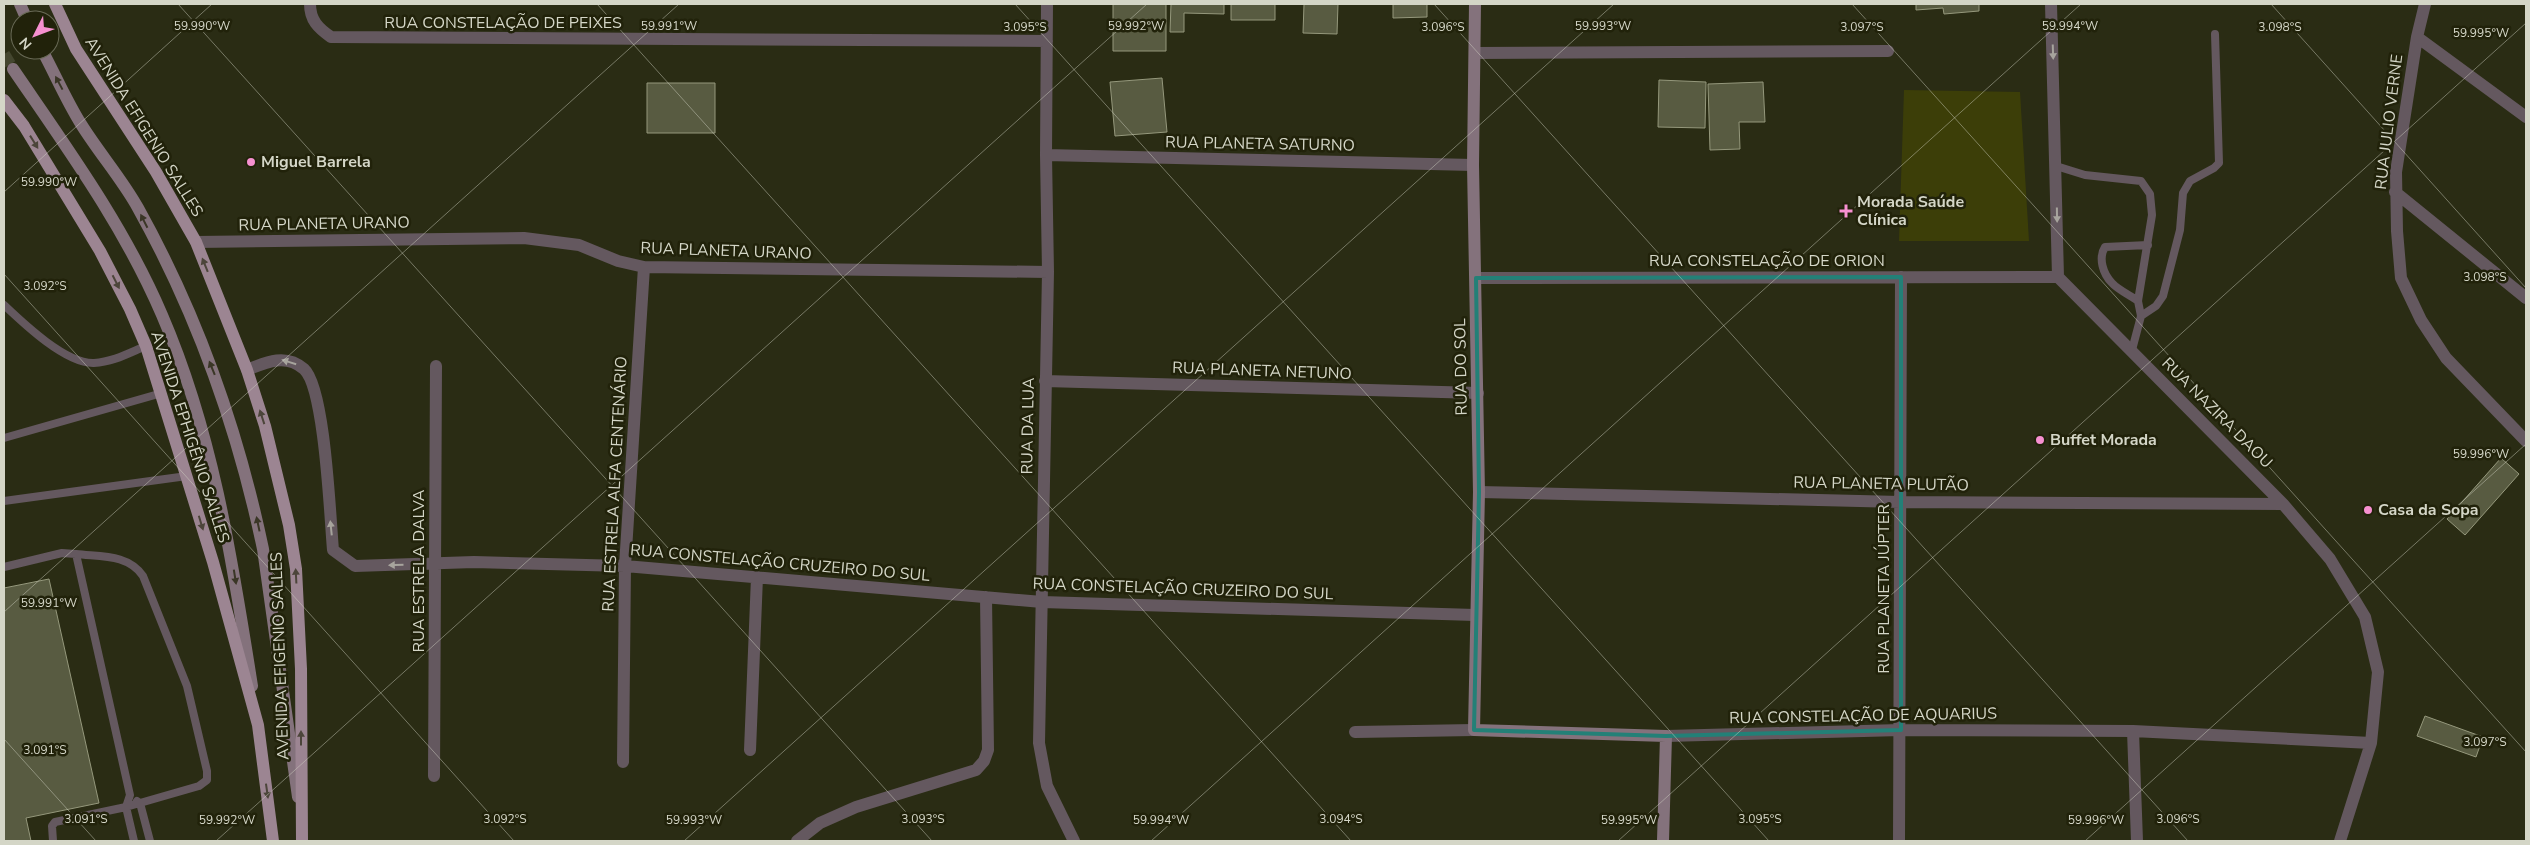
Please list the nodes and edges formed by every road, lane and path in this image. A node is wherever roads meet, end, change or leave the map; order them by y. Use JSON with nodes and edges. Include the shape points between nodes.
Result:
{"nodes":[{"id":1,"x":310,"y":4,"type":"edge"},
{"id":2,"x":1047,"y":4,"type":"edge"},
{"id":3,"x":1475,"y":4,"type":"edge"},
{"id":4,"x":2051,"y":4,"type":"edge"},
{"id":5,"x":2425,"y":4,"type":"edge"},
{"id":6,"x":60,"y":16,"type":"edge"},
{"id":7,"x":2215,"y":34,"type":"dead end"},
{"id":8,"x":2417,"y":37,"type":"junction"},
{"id":9,"x":1047,"y":41,"type":"junction"},
{"id":10,"x":1888,"y":51,"type":"dead end"},
{"id":11,"x":1475,"y":53,"type":"junction"},
{"id":12,"x":47,"y":60,"type":"edge"},
{"id":13,"x":13,"y":69,"type":"tunnel mouth"},
{"id":14,"x":4,"y":100,"type":"edge"},
{"id":15,"x":2526,"y":117,"type":"edge"},
{"id":16,"x":1046,"y":155,"type":"junction"},
{"id":17,"x":1473,"y":164,"type":"junction"},
{"id":18,"x":2056,"y":166,"type":"junction"},
{"id":19,"x":2396,"y":192,"type":"junction"},
{"id":20,"x":196,"y":242,"type":"junction"},
{"id":21,"x":2148,"y":245,"type":"junction"},
{"id":22,"x":644,"y":267,"type":"junction"},
{"id":23,"x":1048,"y":272,"type":"junction"},
{"id":24,"x":1901,"y":277,"type":"junction"},
{"id":25,"x":2058,"y":277,"type":"junction"},
{"id":26,"x":1476,"y":278,"type":"junction"},
{"id":27,"x":2526,"y":298,"type":"edge"},
{"id":28,"x":2138,"y":301,"type":"junction"},
{"id":29,"x":4,"y":305,"type":"edge"},
{"id":30,"x":2141,"y":316,"type":"junction"},
{"id":31,"x":146,"y":346,"type":"junction"},
{"id":32,"x":2132,"y":350,"type":"junction"},
{"id":33,"x":436,"y":366,"type":"dead end"},
{"id":34,"x":247,"y":370,"type":"junction"},
{"id":35,"x":1045,"y":381,"type":"junction"},
{"id":36,"x":162,"y":393,"type":"junction"},
{"id":37,"x":1478,"y":393,"type":"junction"},
{"id":38,"x":4,"y":438,"type":"edge"},
{"id":39,"x":2526,"y":442,"type":"edge"},
{"id":40,"x":187,"y":476,"type":"junction"},
{"id":41,"x":1479,"y":492,"type":"junction"},
{"id":42,"x":4,"y":501,"type":"edge"},
{"id":43,"x":1900,"y":502,"type":"junction"},
{"id":44,"x":2284,"y":504,"type":"junction"},
{"id":45,"x":76,"y":554,"type":"junction"},
{"id":46,"x":436,"y":564,"type":"junction"},
{"id":47,"x":625,"y":566,"type":"junction"},
{"id":48,"x":4,"y":567,"type":"edge"},
{"id":49,"x":757,"y":577,"type":"junction"},
{"id":50,"x":986,"y":597,"type":"junction"},
{"id":51,"x":1042,"y":602,"type":"junction"},
{"id":52,"x":1475,"y":615,"type":"junction"},
{"id":53,"x":258,"y":725,"type":"junction"},
{"id":54,"x":1474,"y":730,"type":"junction"},
{"id":55,"x":1901,"y":730,"type":"junction"},
{"id":56,"x":2133,"y":730,"type":"junction"},
{"id":57,"x":1354,"y":732,"type":"dead end"},
{"id":58,"x":1666,"y":736,"type":"junction"},
{"id":59,"x":2371,"y":743,"type":"junction"},
{"id":60,"x":750,"y":750,"type":"dead end"},
{"id":61,"x":623,"y":762,"type":"dead end"},
{"id":62,"x":434,"y":776,"type":"dead end"},
{"id":63,"x":130,"y":794,"type":"junction"},
{"id":64,"x":140,"y":803,"type":"junction"},
{"id":65,"x":126,"y":807,"type":"junction"},
{"id":66,"x":301,"y":822,"type":"junction"},
{"id":67,"x":53,"y":841,"type":"edge"},
{"id":68,"x":134,"y":841,"type":"edge"},
{"id":69,"x":150,"y":841,"type":"edge"},
{"id":70,"x":273,"y":841,"type":"edge"},
{"id":71,"x":302,"y":841,"type":"edge"},
{"id":72,"x":797,"y":841,"type":"edge"},
{"id":73,"x":1074,"y":841,"type":"edge"},
{"id":74,"x":1663,"y":841,"type":"edge"},
{"id":75,"x":1900,"y":841,"type":"edge"},
{"id":76,"x":2137,"y":841,"type":"edge"},
{"id":77,"x":2340,"y":841,"type":"edge"}],
"edges":[{"from":1,"to":9,"type":"street","name":"RUA CONSTELAÇÃO DE PEIXES","via":[[310,15],[331,37]]},
{"from":2,"to":9,"type":"street","name":"RUA DA LUA"},
{"from":3,"to":11,"type":"main road","name":"RUA DO SOL"},
{"from":4,"to":18,"type":"street","one_way":true},
{"from":5,"to":8,"type":"street","name":"RUA JULIO VERNE"},
{"from":6,"to":20,"type":"main road","name":"AVENIDA EFIGENIO SALLES","via":[[76,49],[156,172]]},
{"from":7,"to":30,"type":"lane","via":[[2219,163],[2190,181],[2183,193],[2180,230],[2163,296],[2156,306]]},
{"from":8,"to":15,"type":"street"},
{"from":8,"to":19,"type":"street","name":"RUA JULIO VERNE","via":[[2396,172]]},
{"from":9,"to":16,"type":"street","name":"RUA DA LUA"},
{"from":10,"to":11,"type":"street"},
{"from":11,"to":17,"type":"main road","name":"RUA DO SOL"},
{"from":66,"to":12,"type":"main road","one_way":true,"via":[[256,515],[216,378],[177,284],[138,207],[80,123]]},
{"from":13,"to":53,"type":"main road","name":"AVENIDA EPHIGÊNIO SALLES","one_way":true,"via":[[91,182],[130,250],[162,316],[201,423],[217,484],[230,545]]},
{"from":14,"to":31,"type":"main road","name":"AVENIDA EPHIGÊNIO SALLES","one_way":true,"via":[[24,126],[100,251]]},
{"from":16,"to":17,"type":"street","name":"RUA PLANETA SATURNO"},
{"from":16,"to":23,"type":"street","name":"RUA DA LUA"},
{"from":17,"to":26,"type":"main road","name":"RUA DO SOL"},
{"from":18,"to":21,"type":"lane","via":[[2085,175],[2141,180],[2152,203]]},
{"from":18,"to":25,"type":"street","one_way":true},
{"from":19,"to":27,"type":"street"},
{"from":19,"to":39,"type":"street","name":"RUA JULIO VERNE","via":[[2401,278],[2421,320],[2446,358]]},
{"from":20,"to":22,"type":"street","name":"RUA PLANETA URANO","via":[[524,238],[579,245]]},
{"from":34,"to":20,"type":"main road","name":"AVENIDA EFIGENIO SALLES","one_way":true},
{"from":21,"to":28,"type":"lane"},
{"from":21,"to":28,"type":"lane","via":[[2105,247],[2101,256],[2102,266],[2112,284]]},
{"from":22,"to":23,"type":"street","name":"RUA PLANETA URANO"},
{"from":22,"to":47,"type":"street","name":"RUA ESTRELA ALFA CENTENÁRIO"},
{"from":23,"to":35,"type":"street","name":"RUA DA LUA"},
{"from":24,"to":25,"type":"street","name":"RUA CONSTELAÇÃO DE ORION"},
{"from":24,"to":26,"type":"street","name":"RUA CONSTELAÇÃO DE ORION"},
{"from":24,"to":43,"type":"street","name":"RUA PLANETA JÚPTER"},
{"from":25,"to":32,"type":"street","name":"RUA NAZIRA DAOU"},
{"from":26,"to":37,"type":"main road","name":"RUA DO SOL"},
{"from":28,"to":30,"type":"lane"},
{"from":29,"to":31,"type":"lane","via":[[36,335],[75,358],[92,363],[114,360]]},
{"from":30,"to":32,"type":"lane"},
{"from":31,"to":36,"type":"main road","name":"AVENIDA EPHIGÊNIO SALLES"},
{"from":32,"to":44,"type":"street","name":"RUA NAZIRA DAOU"},
{"from":33,"to":46,"type":"street","name":"RUA ESTRELA DALVA"},
{"from":46,"to":34,"type":"street","name":"RUA CONSTELAÇÃO CRUZEIRO DO SUL","one_way":true,"via":[[355,566],[333,550],[320,415],[314,388],[305,370],[290,361],[272,359]]},
{"from":66,"to":34,"type":"main road","name":"AVENIDA EFIGENIO SALLES","one_way":true,"via":[[301,669],[296,569],[280,482]]},
{"from":35,"to":37,"type":"street","name":"RUA PLANETA NETUNO"},
{"from":35,"to":51,"type":"street","name":"RUA DA LUA"},
{"from":36,"to":38,"type":"lane"},
{"from":36,"to":40,"type":"main road","name":"AVENIDA EPHIGÊNIO SALLES"},
{"from":37,"to":41,"type":"main road","name":"RUA DO SOL"},
{"from":40,"to":42,"type":"lane"},
{"from":40,"to":53,"type":"main road","name":"AVENIDA EPHIGÊNIO SALLES","one_way":true},
{"from":41,"to":43,"type":"street","name":"RUA PLANETA PLUTÃO"},
{"from":41,"to":52,"type":"main road","name":"RUA DO SOL"},
{"from":43,"to":44,"type":"street","name":"RUA PLANETA PLUTÃO"},
{"from":43,"to":55,"type":"street","name":"RUA PLANETA JÚPTER"},
{"from":44,"to":59,"type":"street","name":"RUA NAZIRA DAOU","via":[[2330,559],[2365,617],[2378,672]]},
{"from":45,"to":48,"type":"lane"},
{"from":45,"to":63,"type":"lane"},
{"from":45,"to":64,"type":"lane","via":[[126,560],[136,566],[187,686],[207,771],[206,780],[199,786]]},
{"from":46,"to":47,"type":"street","name":"RUA CONSTELAÇÃO CRUZEIRO DO SUL"},
{"from":46,"to":62,"type":"street","name":"RUA ESTRELA DALVA"},
{"from":47,"to":49,"type":"street","name":"RUA CONSTELAÇÃO CRUZEIRO DO SUL"},
{"from":47,"to":61,"type":"street","name":"RUA ESTRELA ALFA CENTENÁRIO"},
{"from":49,"to":50,"type":"street","name":"RUA CONSTELAÇÃO CRUZEIRO DO SUL"},
{"from":49,"to":60,"type":"street"},
{"from":50,"to":51,"type":"street","name":"RUA CONSTELAÇÃO CRUZEIRO DO SUL"},
{"from":50,"to":72,"type":"street","via":[[988,750],[984,761],[976,770],[856,807],[820,823]]},
{"from":51,"to":52,"type":"street","name":"RUA CONSTELAÇÃO CRUZEIRO DO SUL"},
{"from":51,"to":73,"type":"street","name":"RUA DA LUA","via":[[1039,743],[1047,786]]},
{"from":52,"to":54,"type":"main road","name":"RUA DO SOL"},
{"from":53,"to":70,"type":"main road","name":"AVENIDA EPHIGÊNIO SALLES","one_way":true},
{"from":54,"to":57,"type":"street","name":"RUA CONSTELAÇÃO DE AQUARIUS"},
{"from":54,"to":58,"type":"main road","name":"RUA CONSTELAÇÃO DE AQUARIUS"},
{"from":55,"to":56,"type":"street","name":"RUA CONSTELAÇÃO DE AQUARIUS"},
{"from":55,"to":58,"type":"street","name":"RUA CONSTELAÇÃO DE AQUARIUS"},
{"from":55,"to":75,"type":"street","name":"RUA PLANETA JÚPTER"},
{"from":56,"to":59,"type":"street","name":"RUA CONSTELAÇÃO DE AQUARIUS"},
{"from":56,"to":76,"type":"street"},
{"from":58,"to":74,"type":"main road"},
{"from":59,"to":77,"type":"street","name":"RUA NAZIRA DAOU"},
{"from":63,"to":64,"type":"lane"},
{"from":63,"to":65,"type":"lane"},
{"from":64,"to":65,"type":"lane"},
{"from":64,"to":69,"type":"lane"},
{"from":65,"to":67,"type":"lane","via":[[55,822],[52,826]]},
{"from":65,"to":68,"type":"lane"},
{"from":66,"to":71,"type":"main road"}]}
